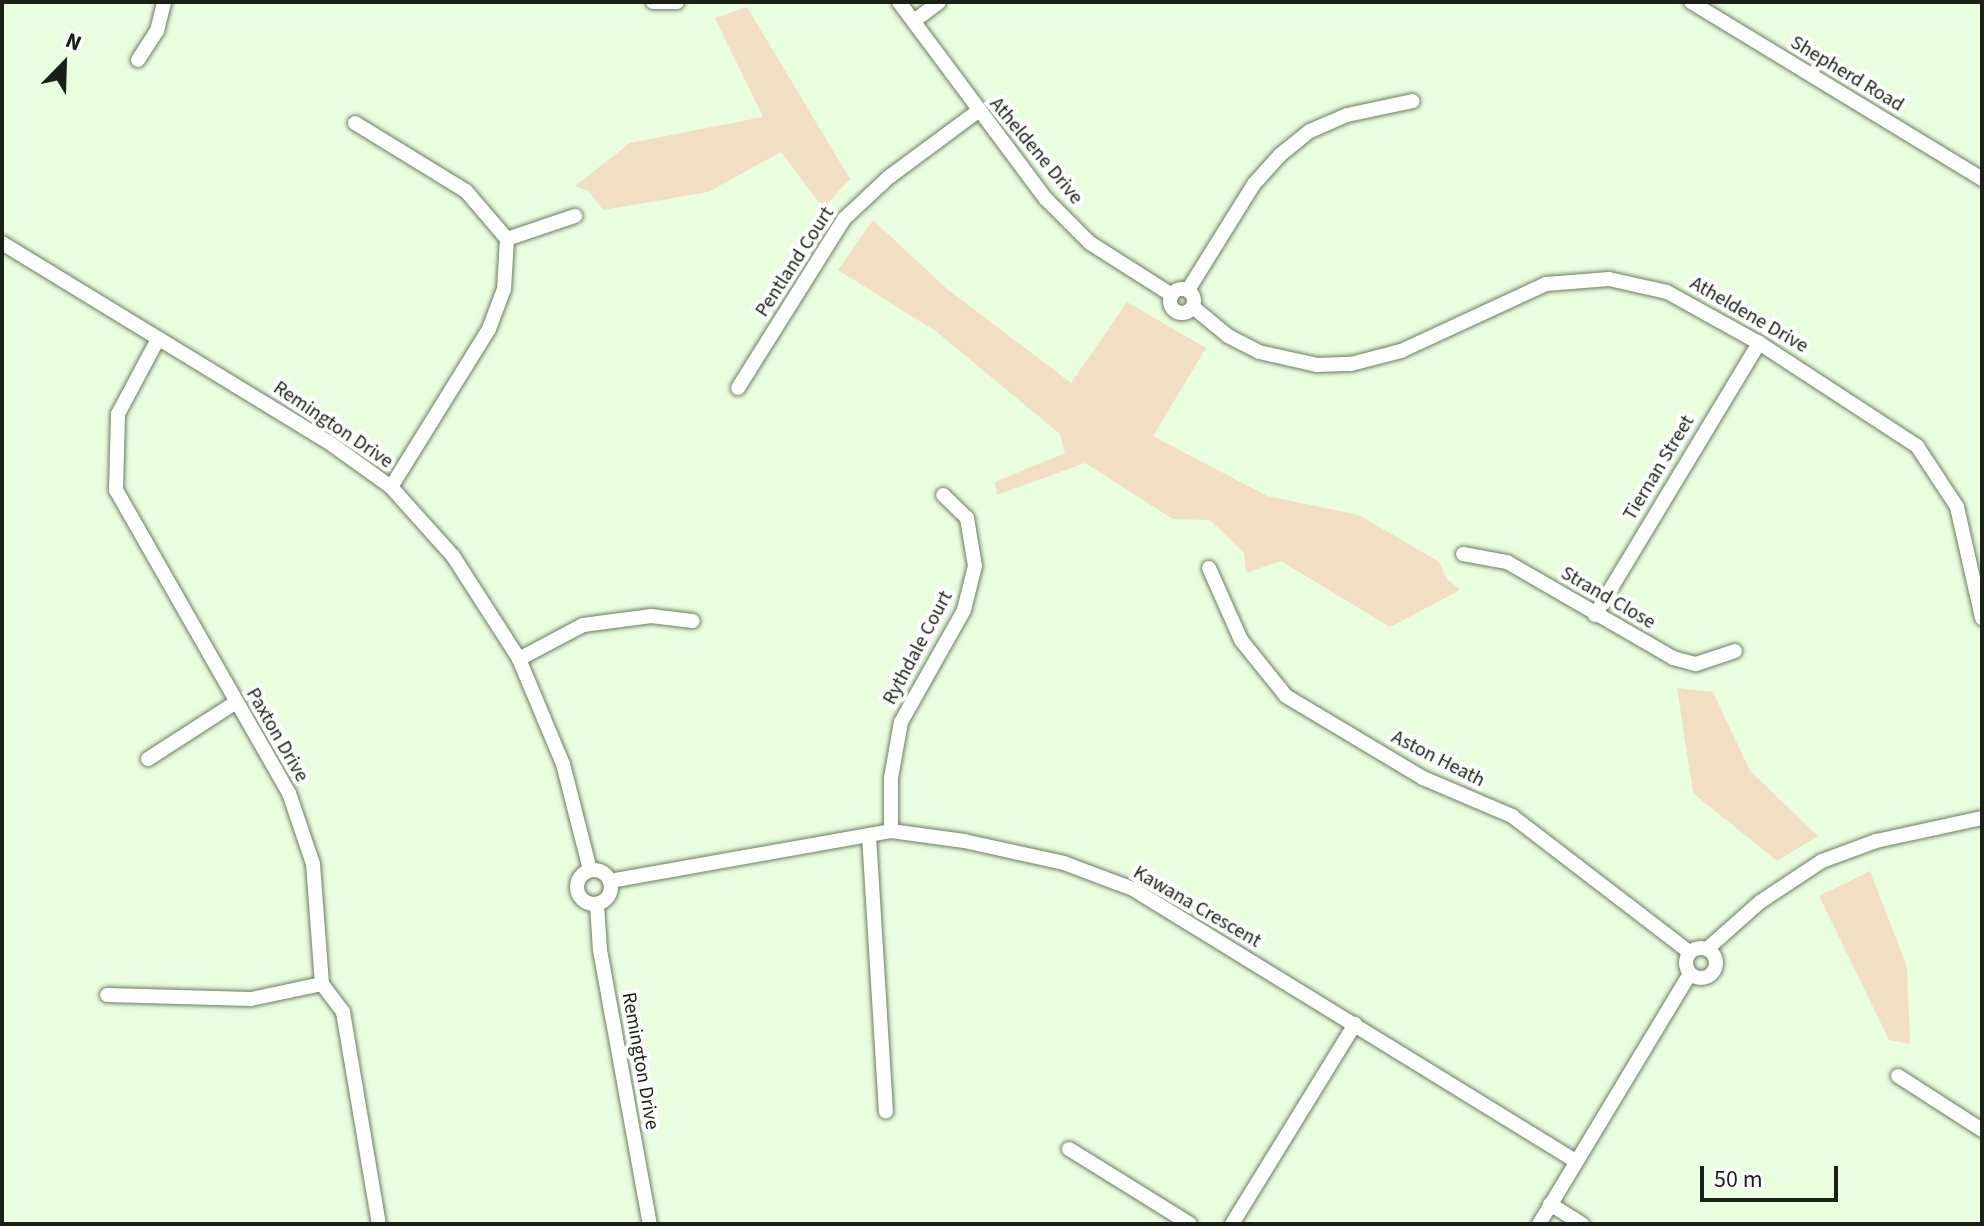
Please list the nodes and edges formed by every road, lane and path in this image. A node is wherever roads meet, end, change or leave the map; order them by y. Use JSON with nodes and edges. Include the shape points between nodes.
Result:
{"nodes":[{"id":1,"x":164,"y":2,"type":"edge"},
{"id":2,"x":653,"y":2,"type":"edge"},
{"id":3,"x":677,"y":2,"type":"edge"},
{"id":4,"x":899,"y":2,"type":"edge"},
{"id":5,"x":939,"y":2,"type":"edge"},
{"id":6,"x":1691,"y":2,"type":"edge"},
{"id":7,"x":914,"y":21,"type":"junction"},
{"id":8,"x":138,"y":60,"type":"dead end"},
{"id":9,"x":1413,"y":101,"type":"dead end"},
{"id":10,"x":977,"y":112,"type":"junction"},
{"id":11,"x":355,"y":123,"type":"dead end"},
{"id":12,"x":1982,"y":179,"type":"edge"},
{"id":13,"x":575,"y":216,"type":"dead end"},
{"id":14,"x":507,"y":239,"type":"junction"},
{"id":15,"x":2,"y":243,"type":"edge"},
{"id":16,"x":1188,"y":290,"type":"junction"},
{"id":17,"x":1172,"y":295,"type":"junction"},
{"id":18,"x":1193,"y":307,"type":"junction"},
{"id":19,"x":158,"y":339,"type":"junction"},
{"id":20,"x":1759,"y":343,"type":"junction"},
{"id":21,"x":738,"y":388,"type":"dead end"},
{"id":22,"x":391,"y":487,"type":"junction"},
{"id":23,"x":943,"y":495,"type":"dead end"},
{"id":24,"x":1463,"y":554,"type":"dead end"},
{"id":25,"x":1209,"y":568,"type":"dead end"},
{"id":26,"x":1977,"y":571,"type":"edge"},
{"id":27,"x":1595,"y":615,"type":"junction"},
{"id":28,"x":1982,"y":618,"type":"edge"},
{"id":29,"x":693,"y":621,"type":"dead end"},
{"id":30,"x":1735,"y":651,"type":"dead end"},
{"id":31,"x":519,"y":659,"type":"junction"},
{"id":32,"x":235,"y":703,"type":"junction"},
{"id":33,"x":148,"y":759,"type":"dead end"},
{"id":34,"x":1982,"y":818,"type":"edge"},
{"id":35,"x":891,"y":831,"type":"junction"},
{"id":36,"x":869,"y":835,"type":"junction"},
{"id":37,"x":590,"y":870,"type":"junction"},
{"id":38,"x":610,"y":881,"type":"junction"},
{"id":39,"x":597,"y":905,"type":"junction"},
{"id":40,"x":1707,"y":949,"type":"junction"},
{"id":41,"x":1689,"y":952,"type":"junction"},
{"id":42,"x":1690,"y":974,"type":"junction"},
{"id":43,"x":322,"y":984,"type":"junction"},
{"id":44,"x":107,"y":995,"type":"dead end"},
{"id":45,"x":1355,"y":1024,"type":"junction"},
{"id":46,"x":1898,"y":1076,"type":"dead end"},
{"id":47,"x":886,"y":1111,"type":"dead end"},
{"id":48,"x":1982,"y":1130,"type":"edge"},
{"id":49,"x":1069,"y":1149,"type":"dead end"},
{"id":50,"x":1574,"y":1160,"type":"junction"},
{"id":51,"x":1550,"y":1204,"type":"junction"},
{"id":52,"x":379,"y":1224,"type":"edge"},
{"id":53,"x":650,"y":1224,"type":"edge"},
{"id":54,"x":1190,"y":1224,"type":"edge"},
{"id":55,"x":1232,"y":1224,"type":"edge"},
{"id":56,"x":1539,"y":1224,"type":"edge"},
{"id":57,"x":1582,"y":1224,"type":"edge"}],
"edges":[{"from":1,"to":8,"type":"street","via":[[157,31]]},
{"from":2,"to":3,"type":"street"},
{"from":4,"to":7,"type":"street","name":"Atheldene Drive"},
{"from":5,"to":7,"type":"street"},
{"from":6,"to":12,"type":"street","name":"Shepherd Road"},
{"from":7,"to":10,"type":"street","name":"Atheldene Drive"},
{"from":9,"to":16,"type":"street","via":[[1347,115],[1310,131],[1280,155],[1254,184]]},
{"from":10,"to":17,"type":"street","name":"Atheldene Drive","via":[[1046,199],[1090,243]]},
{"from":10,"to":21,"type":"street","name":"Pentland Court","via":[[889,177],[844,219]]},
{"from":11,"to":14,"type":"street","via":[[466,191]]},
{"from":13,"to":14,"type":"street"},
{"from":14,"to":22,"type":"street","via":[[504,289],[489,329]]},
{"from":15,"to":19,"type":"street","name":"Remington Drive"},
{"from":16,"to":17,"type":"street"},
{"from":16,"to":18,"type":"street"},
{"from":17,"to":18,"type":"street","name":"Atheldene Drive","via":[[1175,311]]},
{"from":18,"to":20,"type":"street","name":"Atheldene Drive","via":[[1228,336],[1259,352],[1289,362],[1351,364],[1401,351],[1546,284],[1609,279],[1667,292]]},
{"from":19,"to":22,"type":"street","name":"Remington Drive","via":[[327,441]]},
{"from":19,"to":32,"type":"street","name":"Paxton Drive","via":[[118,414],[116,490]]},
{"from":20,"to":26,"type":"street","name":"Atheldene Drive","via":[[1917,446],[1957,507]]},
{"from":20,"to":27,"type":"street","name":"Tiernan Street"},
{"from":22,"to":31,"type":"street","name":"Remington Drive","via":[[453,556]]},
{"from":23,"to":35,"type":"street","name":"Rythdale Court","via":[[967,518],[975,566],[964,610],[901,722],[892,764]]},
{"from":24,"to":27,"type":"street","name":"Strand Close","via":[[1507,562]]},
{"from":25,"to":41,"type":"street","name":"Aston Heath","via":[[1241,640],[1286,696],[1423,778],[1512,816]]},
{"from":26,"to":28,"type":"street","name":"Atheldene Drive"},
{"from":27,"to":30,"type":"street","name":"Strand Close","via":[[1673,658],[1696,664]]},
{"from":29,"to":31,"type":"street","via":[[651,616],[583,625]]},
{"from":31,"to":37,"type":"street","name":"Remington Drive","via":[[563,764]]},
{"from":32,"to":33,"type":"street"},
{"from":32,"to":43,"type":"street","name":"Paxton Drive","via":[[289,793],[313,864]]},
{"from":34,"to":40,"type":"street","via":[[1876,841],[1822,861],[1760,902]]},
{"from":35,"to":36,"type":"street","name":"Kawana Crescent"},
{"from":35,"to":45,"type":"street","name":"Kawana Crescent","via":[[1064,863],[1133,889]]},
{"from":36,"to":38,"type":"street","name":"Kawana Crescent"},
{"from":36,"to":47,"type":"street"},
{"from":37,"to":38,"type":"street","via":[[602,871]]},
{"from":37,"to":39,"type":"street","via":[[579,877],[577,893]]},
{"from":38,"to":39,"type":"street","via":[[608,898]]},
{"from":39,"to":53,"type":"street","name":"Remington Drive","via":[[600,950]]},
{"from":40,"to":41,"type":"street"},
{"from":40,"to":42,"type":"street","via":[[1715,957],[1715,969],[1701,978]]},
{"from":41,"to":42,"type":"street","via":[[1685,964]]},
{"from":42,"to":50,"type":"street"},
{"from":43,"to":44,"type":"street","via":[[251,999]]},
{"from":43,"to":52,"type":"street","name":"Paxton Drive","via":[[343,1012]]},
{"from":45,"to":50,"type":"street","name":"Kawana Crescent"},
{"from":45,"to":55,"type":"street"},
{"from":46,"to":48,"type":"street"},
{"from":49,"to":54,"type":"street"},
{"from":50,"to":51,"type":"street"},
{"from":51,"to":56,"type":"street"},
{"from":51,"to":57,"type":"street"}]}
